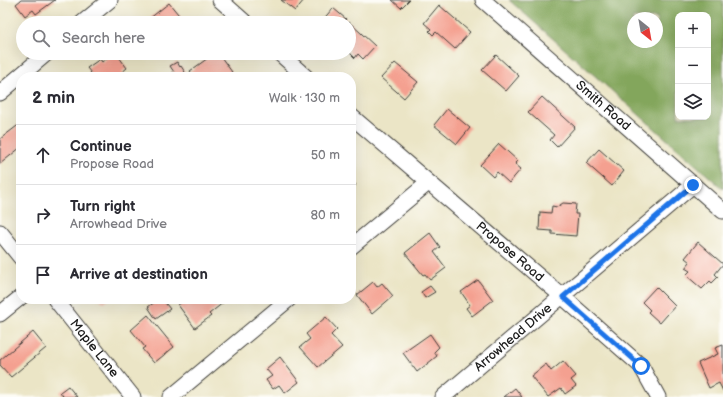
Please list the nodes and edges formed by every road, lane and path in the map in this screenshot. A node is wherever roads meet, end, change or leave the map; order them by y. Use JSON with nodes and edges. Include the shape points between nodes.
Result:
{"nodes":[{"id":1,"x":110,"y":0,"type":"edge"},
{"id":2,"x":220,"y":0,"type":"edge"},
{"id":3,"x":483,"y":0,"type":"edge"},
{"id":4,"x":91,"y":16,"type":"edge"},
{"id":5,"x":238,"y":16,"type":"edge"},
{"id":6,"x":39,"y":60,"type":"edge"},
{"id":7,"x":285,"y":60,"type":"edge"},
{"id":8,"x":25,"y":72,"type":"edge"},
{"id":9,"x":295,"y":72,"type":"edge"},
{"id":10,"x":16,"y":79,"type":"edge"},
{"id":11,"x":0,"y":93,"type":"edge"},
{"id":12,"x":356,"y":120,"type":"edge"},
{"id":13,"x":428,"y":183,"type":"junction"},
{"id":14,"x":693,"y":185,"type":"junction"},
{"id":15,"x":723,"y":211,"type":"edge"},
{"id":16,"x":0,"y":232,"type":"edge"},
{"id":17,"x":356,"y":243,"type":"edge"},
{"id":18,"x":16,"y":252,"type":"edge"},
{"id":19,"x":563,"y":297,"type":"junction"},
{"id":20,"x":16,"y":301,"type":"edge"},
{"id":21,"x":59,"y":304,"type":"edge"},
{"id":22,"x":283,"y":304,"type":"edge"},
{"id":23,"x":0,"y":314,"type":"edge"},
{"id":24,"x":133,"y":397,"type":"edge"},
{"id":25,"x":171,"y":397,"type":"edge"},
{"id":26,"x":443,"y":397,"type":"edge"},
{"id":27,"x":658,"y":397,"type":"edge"}],
"edges":[{"from":1,"to":4,"type":"street"},
{"from":2,"to":5,"type":"street"},
{"from":3,"to":14,"type":"street","name":"Smith Road"},
{"from":6,"to":8,"type":"street"},
{"from":7,"to":9,"type":"street"},
{"from":10,"to":11,"type":"street"},
{"from":12,"to":13,"type":"street","name":"Propose Road"},
{"from":13,"to":17,"type":"street"},
{"from":13,"to":19,"type":"street","name":"Propose Road"},
{"from":14,"to":15,"type":"street","name":"Smith Road"},
{"from":14,"to":19,"type":"street","name":"Arrowhead Drive"},
{"from":16,"to":18,"type":"street"},
{"from":19,"to":26,"type":"street","name":"Arrowhead Drive"},
{"from":19,"to":27,"type":"street","name":"Propose Road","via":[[641,366]]},
{"from":20,"to":23,"type":"street"},
{"from":21,"to":24,"type":"street","name":"Maple Lane"},
{"from":22,"to":25,"type":"street"}]}
